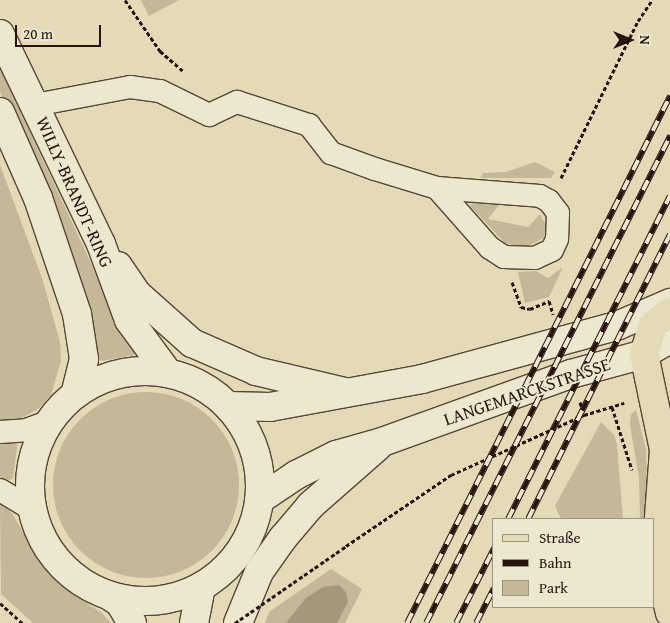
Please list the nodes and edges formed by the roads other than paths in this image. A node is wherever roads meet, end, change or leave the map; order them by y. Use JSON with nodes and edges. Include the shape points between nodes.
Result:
{"nodes":[{"id":1,"x":0,"y":34,"type":"edge"},
{"id":2,"x":35,"y":105,"type":"junction"},
{"id":3,"x":0,"y":112,"type":"edge"},
{"id":4,"x":437,"y":188,"type":"junction"},
{"id":5,"x":101,"y":244,"type":"junction"},
{"id":6,"x":670,"y":303,"type":"edge"},
{"id":7,"x":659,"y":326,"type":"edge"},
{"id":8,"x":644,"y":354,"type":"junction"},
{"id":9,"x":168,"y":373,"type":"junction"},
{"id":10,"x":352,"y":393,"type":"junction"},
{"id":11,"x":75,"y":394,"type":"junction"},
{"id":12,"x":228,"y":406,"type":"junction"},
{"id":13,"x":48,"y":422,"type":"junction"},
{"id":14,"x":0,"y":432,"type":"edge"},
{"id":15,"x":382,"y":442,"type":"junction"},
{"id":16,"x":0,"y":490,"type":"edge"},
{"id":17,"x":259,"y":500,"type":"junction"},
{"id":18,"x":34,"y":516,"type":"junction"},
{"id":19,"x":202,"y":587,"type":"junction"},
{"id":20,"x":110,"y":596,"type":"junction"},
{"id":21,"x":670,"y":614,"type":"edge"},
{"id":22,"x":132,"y":623,"type":"edge"},
{"id":23,"x":194,"y":623,"type":"edge"},
{"id":24,"x":237,"y":623,"type":"edge"}],
"edges":[{"from":1,"to":2,"type":"main road","name":"WILLY-BRANDT-RING"},
{"from":2,"to":4,"type":"street","via":[[130,87],[160,91],[209,115],[237,102],[309,125],[331,153]]},
{"from":2,"to":5,"type":"main road","name":"WILLY-BRANDT-RING"},
{"from":3,"to":11,"type":"main road","name":"WILLY-BRANDT-RING","via":[[38,198],[76,314],[84,359]]},
{"from":4,"to":4,"type":"street","via":[[490,248],[504,257],[535,258],[552,250],[560,220],[549,201],[526,194],[499,195]]},
{"from":5,"to":9,"type":"main road","name":"WILLY-BRANDT-RING","via":[[129,320]]},
{"from":5,"to":10,"type":"main road","name":"LANGEMARCKSTRASSE","via":[[137,294],[192,343],[256,371]]},
{"from":6,"to":7,"type":"main road","name":"LANGEMARCKSTRASSE"},
{"from":7,"to":8,"type":"main road"},
{"from":7,"to":10,"type":"main road","name":"LANGEMARCKSTRASSE"},
{"from":8,"to":15,"type":"main road","name":"LANGEMARCKSTRASSE","via":[[571,374]]},
{"from":8,"to":21,"type":"main road","via":[[664,450],[657,544],[658,567]]},
{"from":9,"to":11,"type":"main road","via":[[144,370],[119,373],[96,381]]},
{"from":9,"to":12,"type":"main road","via":[[190,380]]},
{"from":10,"to":12,"type":"main road","name":"LANGEMARCKSTRASSE","via":[[270,408]]},
{"from":11,"to":13,"type":"main road"},
{"from":12,"to":17,"type":"main road","via":[[244,426],[254,450],[260,474]]},
{"from":13,"to":14,"type":"street","via":[[26,430]]},
{"from":13,"to":18,"type":"main road","via":[[37,444],[31,467],[30,492]]},
{"from":15,"to":17,"type":"main road","name":"LANGEMARCKSTRASSE","via":[[336,455],[296,475]]},
{"from":15,"to":24,"type":"main road","name":"LANGEMARCKSTRASSE","via":[[311,505],[283,538],[259,572]]},
{"from":16,"to":18,"type":"street","via":[[28,507]]},
{"from":17,"to":19,"type":"main road","via":[[253,526],[241,550],[223,571]]},
{"from":18,"to":20,"type":"main road","via":[[54,557],[83,583]]},
{"from":19,"to":20,"type":"main road","via":[[156,601]]},
{"from":19,"to":23,"type":"main road"},
{"from":20,"to":22,"type":"main road","via":[[120,603]]}]}
